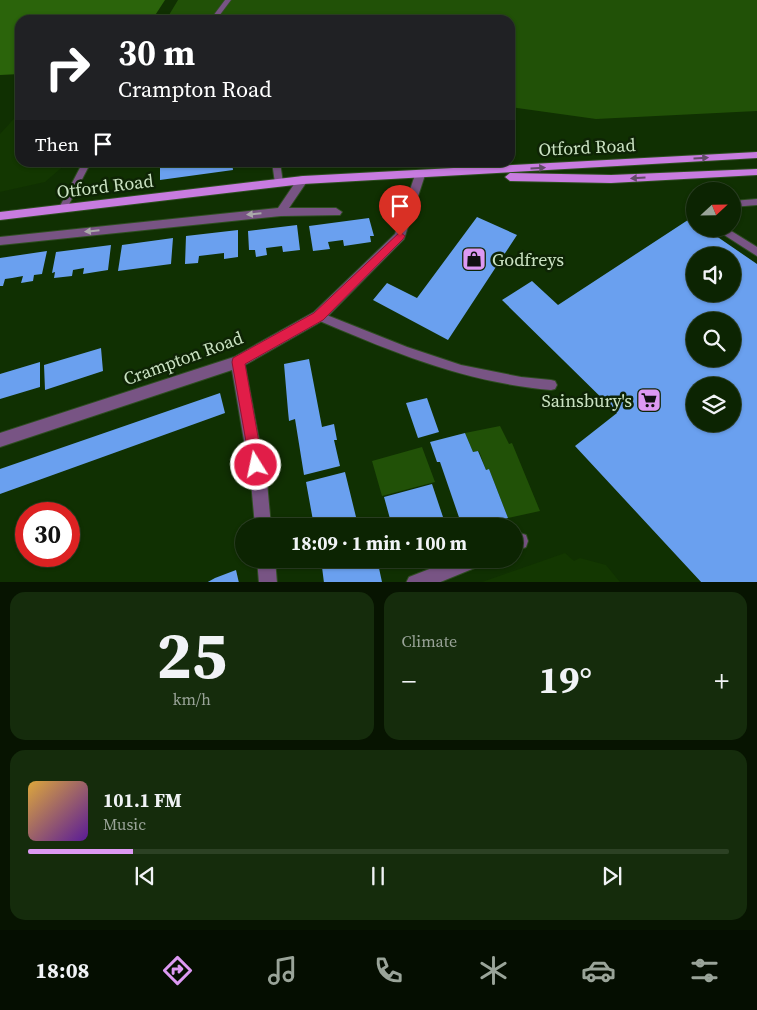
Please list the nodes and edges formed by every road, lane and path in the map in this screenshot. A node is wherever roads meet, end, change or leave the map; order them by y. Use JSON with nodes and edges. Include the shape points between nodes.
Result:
{"nodes":[{"id":1,"x":228,"y":0,"type":"edge"},
{"id":2,"x":216,"y":15,"type":"edge"},
{"id":3,"x":757,"y":154,"type":"edge"},
{"id":4,"x":84,"y":167,"type":"edge"},
{"id":5,"x":277,"y":167,"type":"edge"},
{"id":6,"x":757,"y":172,"type":"edge"},
{"id":7,"x":420,"y":175,"type":"junction"},
{"id":8,"x":303,"y":180,"type":"junction"},
{"id":9,"x":279,"y":182,"type":"junction"},
{"id":10,"x":757,"y":202,"type":"edge"},
{"id":11,"x":741,"y":203,"type":"edge"},
{"id":12,"x":62,"y":208,"type":"junction"},
{"id":13,"x":281,"y":212,"type":"junction"},
{"id":14,"x":336,"y":212,"type":"dead end"},
{"id":15,"x":0,"y":216,"type":"edge"},
{"id":16,"x":735,"y":238,"type":"edge"},
{"id":17,"x":0,"y":241,"type":"edge"},
{"id":18,"x":757,"y":252,"type":"edge"},
{"id":19,"x":319,"y":316,"type":"junction"},
{"id":20,"x":238,"y":362,"type":"junction"},
{"id":21,"x":551,"y":385,"type":"dead end"},
{"id":22,"x":0,"y":440,"type":"edge"},
{"id":23,"x":262,"y":518,"type":"edge"},
{"id":24,"x":267,"y":568,"type":"edge"},
{"id":25,"x":453,"y":568,"type":"edge"},
{"id":26,"x":268,"y":582,"type":"edge"},
{"id":27,"x":416,"y":582,"type":"edge"}],
"edges":[{"from":1,"to":2,"type":"lane"},
{"from":7,"to":3,"type":"main road","name":"Otford Road","one_way":true},
{"from":4,"to":12,"type":"lane"},
{"from":5,"to":9,"type":"lane"},
{"from":6,"to":7,"type":"main road","name":"Otford Road","one_way":true,"via":[[611,179]]},
{"from":7,"to":8,"type":"main road","name":"Otford Road"},
{"from":7,"to":19,"type":"street","name":"Crampton Road","via":[[400,236]]},
{"from":8,"to":9,"type":"main road","name":"Otford Road"},
{"from":8,"to":13,"type":"street"},
{"from":9,"to":12,"type":"main road","name":"Otford Road"},
{"from":10,"to":11,"type":"lane"},
{"from":12,"to":15,"type":"main road","name":"Otford Road"},
{"from":13,"to":14,"type":"street"},
{"from":13,"to":17,"type":"street","one_way":true},
{"from":16,"to":18,"type":"lane"},
{"from":19,"to":20,"type":"street","name":"Crampton Road"},
{"from":19,"to":21,"type":"lane","via":[[459,371],[516,383]]},
{"from":20,"to":22,"type":"street","name":"Crampton Road"},
{"from":20,"to":23,"type":"street"},
{"from":24,"to":26,"type":"street"},
{"from":25,"to":27,"type":"street"}]}
